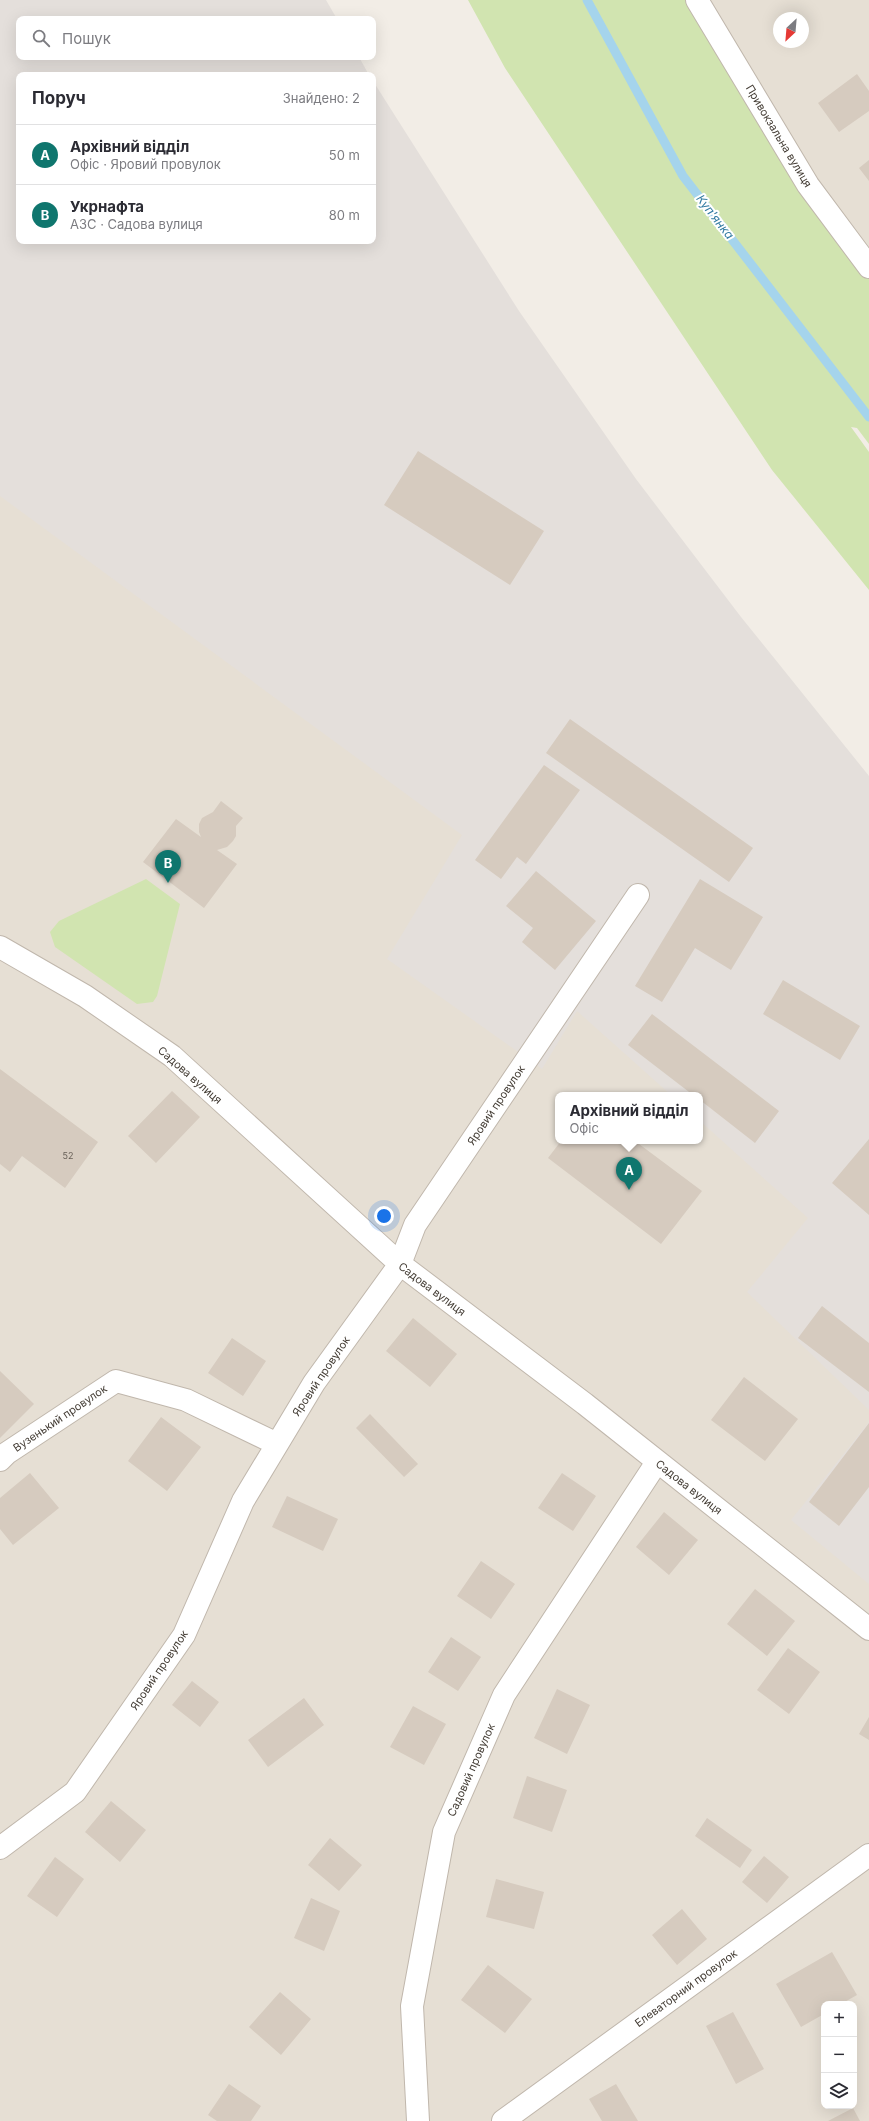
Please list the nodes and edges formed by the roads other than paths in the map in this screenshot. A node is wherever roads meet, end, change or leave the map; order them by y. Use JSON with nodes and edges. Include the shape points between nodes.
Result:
{"nodes":[{"id":1,"x":697,"y":0,"type":"edge"},
{"id":2,"x":869,"y":267,"type":"edge"},
{"id":3,"x":638,"y":895,"type":"dead end"},
{"id":4,"x":0,"y":947,"type":"edge"},
{"id":5,"x":400,"y":1264,"type":"junction"},
{"id":6,"x":277,"y":1444,"type":"junction"},
{"id":7,"x":0,"y":1460,"type":"edge"},
{"id":8,"x":658,"y":1462,"type":"junction"},
{"id":9,"x":869,"y":1629,"type":"edge"},
{"id":10,"x":0,"y":1848,"type":"edge"},
{"id":11,"x":869,"y":1856,"type":"edge"},
{"id":12,"x":418,"y":2121,"type":"edge"},
{"id":13,"x":503,"y":2121,"type":"edge"}],
"edges":[{"from":1,"to":2,"type":"street","name":"Привокзальна вулиця","via":[[808,185]]},
{"from":3,"to":5,"type":"street","name":"Яровий провулок","via":[[415,1225]]},
{"from":4,"to":5,"type":"street","name":"Садова вулиця","via":[[85,996],[172,1056]]},
{"from":5,"to":6,"type":"street","name":"Яровий провулок","via":[[314,1383]]},
{"from":5,"to":8,"type":"street","name":"Садова вулиця"},
{"from":6,"to":7,"type":"street","name":"Вузенький провулок","via":[[186,1400],[116,1381]]},
{"from":6,"to":10,"type":"street","name":"Яровий провулок","via":[[243,1501],[184,1635],[75,1792]]},
{"from":8,"to":9,"type":"street","name":"Садова вулиця"},
{"from":8,"to":12,"type":"street","name":"Садовий провулок","via":[[504,1695],[444,1832],[412,2006]]},
{"from":11,"to":13,"type":"street","name":"Елеваторний провулок"}]}
